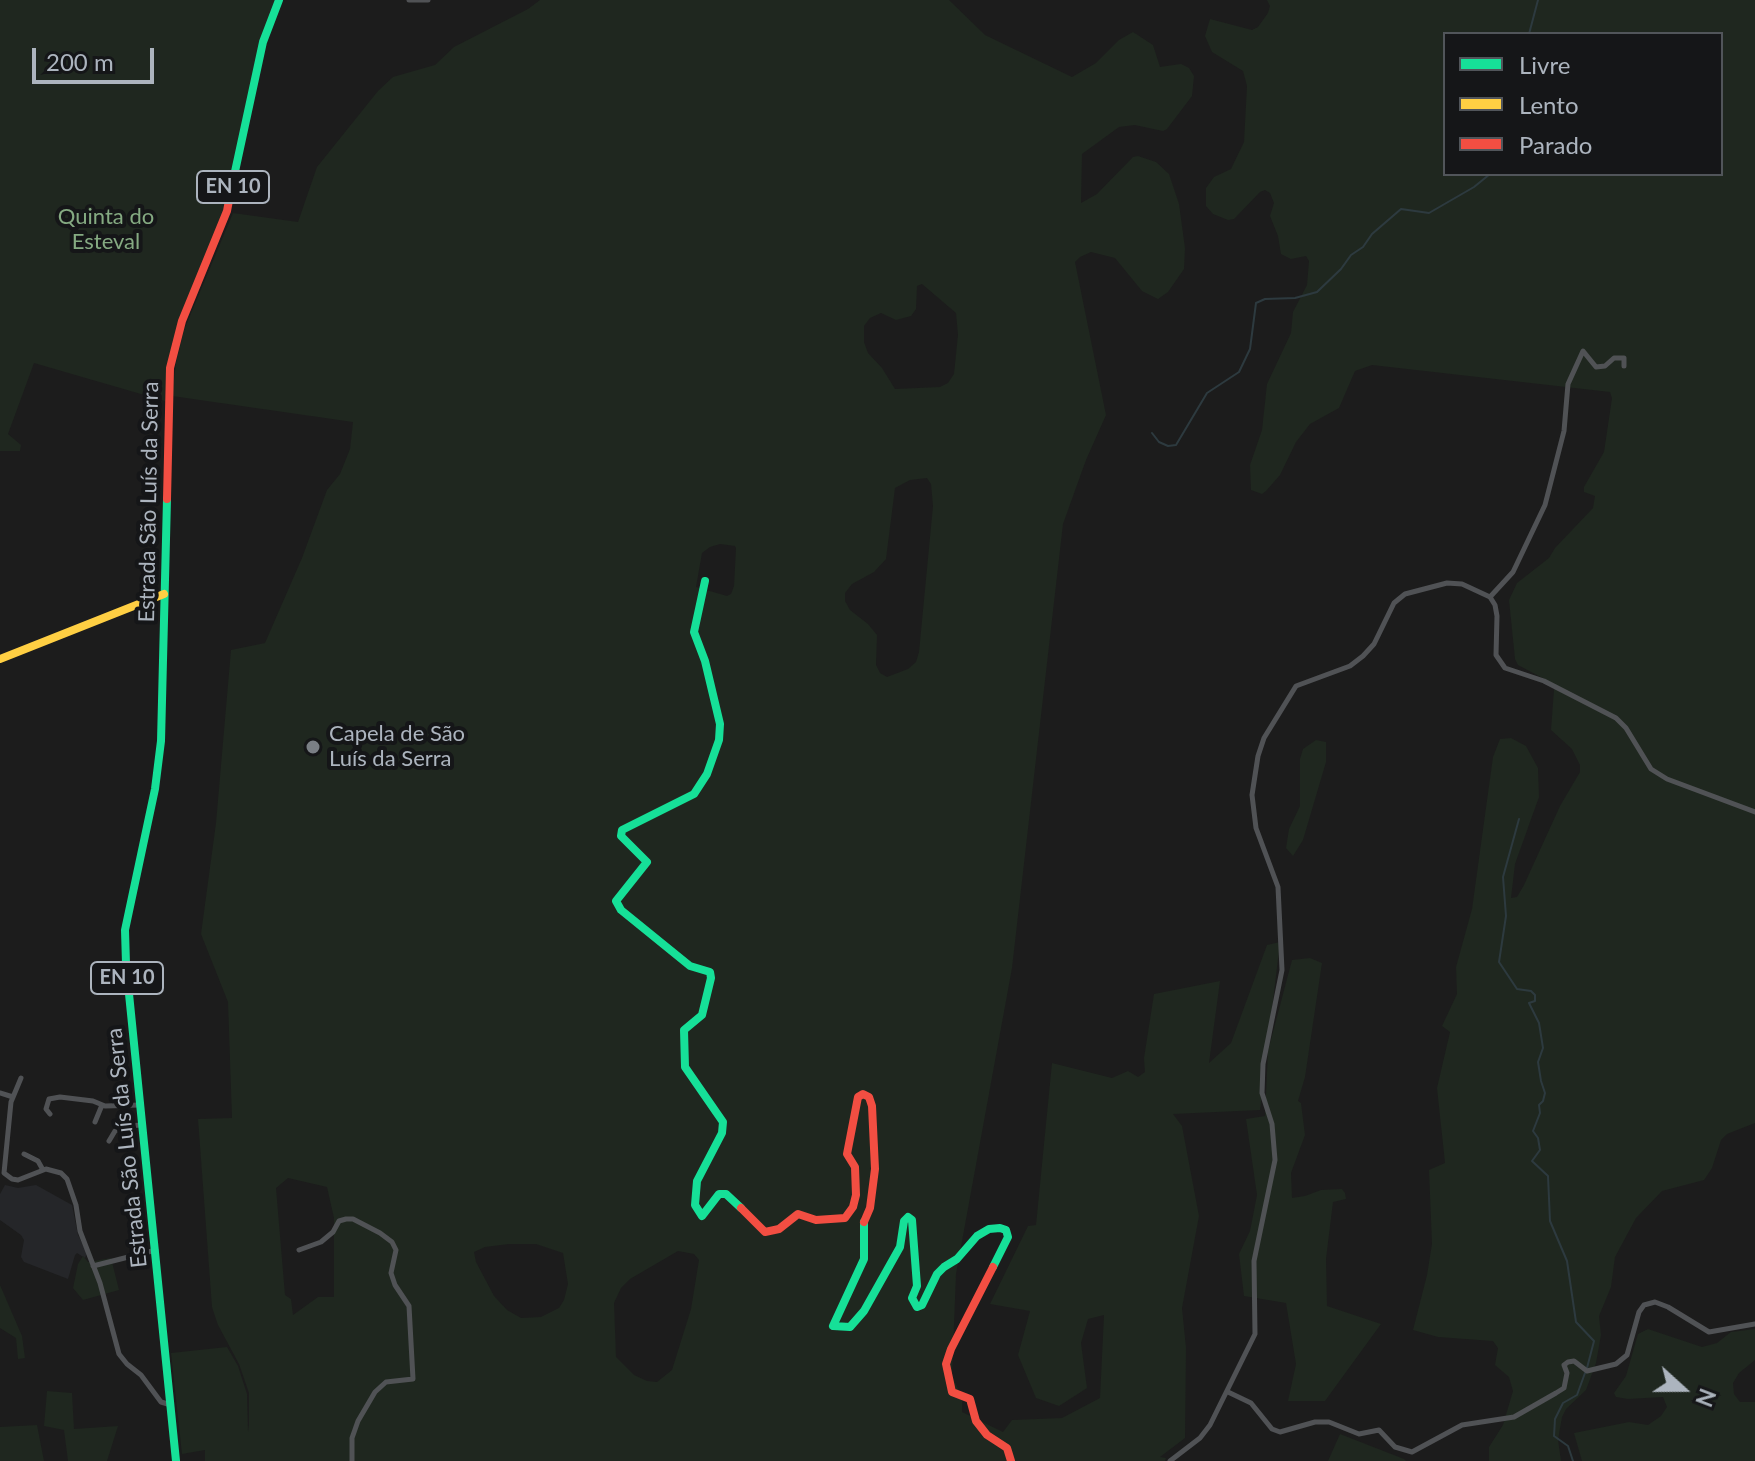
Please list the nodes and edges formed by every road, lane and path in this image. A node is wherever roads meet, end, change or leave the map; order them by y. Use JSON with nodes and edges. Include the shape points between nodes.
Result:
{"nodes":[{"id":1,"x":279,"y":0,"type":"edge"},
{"id":2,"x":409,"y":0,"type":"edge"},
{"id":3,"x":428,"y":0,"type":"edge"},
{"id":4,"x":1624,"y":366,"type":"dead end"},
{"id":5,"x":705,"y":581,"type":"dead end"},
{"id":6,"x":164,"y":594,"type":"junction"},
{"id":7,"x":1490,"y":597,"type":"junction"},
{"id":8,"x":0,"y":659,"type":"edge"},
{"id":9,"x":1755,"y":812,"type":"edge"},
{"id":10,"x":21,"y":1078,"type":"dead end"},
{"id":11,"x":0,"y":1093,"type":"edge"},
{"id":12,"x":13,"y":1097,"type":"junction"},
{"id":13,"x":102,"y":1105,"type":"junction"},
{"id":14,"x":140,"y":1105,"type":"junction"},
{"id":15,"x":50,"y":1114,"type":"dead end"},
{"id":16,"x":95,"y":1122,"type":"dead end"},
{"id":17,"x":142,"y":1125,"type":"junction"},
{"id":18,"x":109,"y":1141,"type":"dead end"},
{"id":19,"x":24,"y":1154,"type":"dead end"},
{"id":20,"x":43,"y":1170,"type":"junction"},
{"id":21,"x":156,"y":1250,"type":"junction"},
{"id":22,"x":299,"y":1250,"type":"dead end"},
{"id":23,"x":93,"y":1266,"type":"junction"},
{"id":24,"x":1755,"y":1324,"type":"edge"},
{"id":25,"x":1228,"y":1392,"type":"junction"},
{"id":26,"x":171,"y":1405,"type":"junction"},
{"id":27,"x":1178,"y":1458,"type":"edge"},
{"id":28,"x":176,"y":1461,"type":"edge"},
{"id":29,"x":352,"y":1461,"type":"edge"},
{"id":30,"x":1011,"y":1461,"type":"edge"},
{"id":31,"x":1170,"y":1461,"type":"edge"}],
"edges":[{"from":1,"to":6,"type":"street","name":"Estrada São Luís da Serra","number":"EN 10","via":[[263,42],[227,211],[173,354]]},
{"from":2,"to":3,"type":"street"},
{"from":4,"to":7,"type":"street","via":[[1624,358],[1614,358],[1596,367],[1583,351],[1568,384],[1564,431],[1545,505],[1513,572]]},
{"from":5,"to":30,"type":"street","via":[[694,632],[718,715],[719,740],[694,794],[622,830],[621,836],[647,862],[616,901],[690,966],[710,972],[702,1015],[684,1030],[685,1067],[723,1122],[697,1181],[695,1205],[702,1216],[719,1194],[726,1194],[765,1232],[779,1229],[798,1214],[816,1220],[845,1218],[856,1195],[855,1167],[847,1154],[858,1097],[869,1097],[875,1169],[863,1224],[864,1259],[833,1326],[850,1327],[864,1311],[900,1247],[908,1217],[917,1286],[912,1298],[917,1307],[937,1274],[977,1236],[989,1229],[1006,1230],[1008,1237],[946,1364],[952,1392],[970,1399],[976,1421],[1007,1448]]},
{"from":6,"to":8,"type":"street"},
{"from":6,"to":14,"type":"street","name":"Estrada São Luís da Serra","number":"EN 10","via":[[160,754],[125,930]]},
{"from":7,"to":9,"type":"street","via":[[1497,616],[1496,655],[1505,668],[1544,681],[1616,718],[1651,769],[1667,779]]},
{"from":7,"to":25,"type":"street","via":[[1447,583],[1405,594],[1394,603],[1363,656],[1296,686],[1274,718],[1258,756],[1251,811],[1278,887],[1281,935],[1282,970],[1265,1044],[1262,1093],[1275,1160],[1254,1261],[1255,1334]]},
{"from":10,"to":12,"type":"street"},
{"from":11,"to":12,"type":"street"},
{"from":12,"to":20,"type":"street","via":[[4,1173],[18,1180]]},
{"from":13,"to":14,"type":"street"},
{"from":13,"to":15,"type":"street","via":[[60,1097],[49,1099]]},
{"from":13,"to":16,"type":"street"},
{"from":14,"to":17,"type":"street","name":"Estrada São Luís da Serra","number":"EN 10"},
{"from":17,"to":18,"type":"street","via":[[115,1131]]},
{"from":17,"to":21,"type":"street","name":"Estrada São Luís da Serra","number":"EN 10"},
{"from":19,"to":20,"type":"street"},
{"from":20,"to":23,"type":"street","via":[[67,1179]]},
{"from":21,"to":23,"type":"street"},
{"from":21,"to":26,"type":"street","name":"Estrada São Luís da Serra","number":"EN 10"},
{"from":22,"to":29,"type":"street","via":[[321,1242],[346,1219],[380,1233],[396,1250],[391,1273],[409,1306],[413,1379],[386,1382],[375,1392],[352,1438]]},
{"from":23,"to":26,"type":"street","via":[[119,1354],[161,1402]]},
{"from":24,"to":25,"type":"street","via":[[1709,1332],[1668,1307],[1644,1305],[1627,1355],[1616,1364],[1587,1371],[1568,1362],[1564,1388],[1556,1393],[1514,1417],[1462,1425],[1412,1452],[1395,1447],[1379,1430],[1359,1434],[1329,1422],[1280,1432],[1251,1403]]},
{"from":25,"to":27,"type":"street","via":[[1207,1429]]},
{"from":26,"to":28,"type":"street","name":"Estrada São Luís da Serra","number":"EN 10"},
{"from":27,"to":31,"type":"street"}]}
